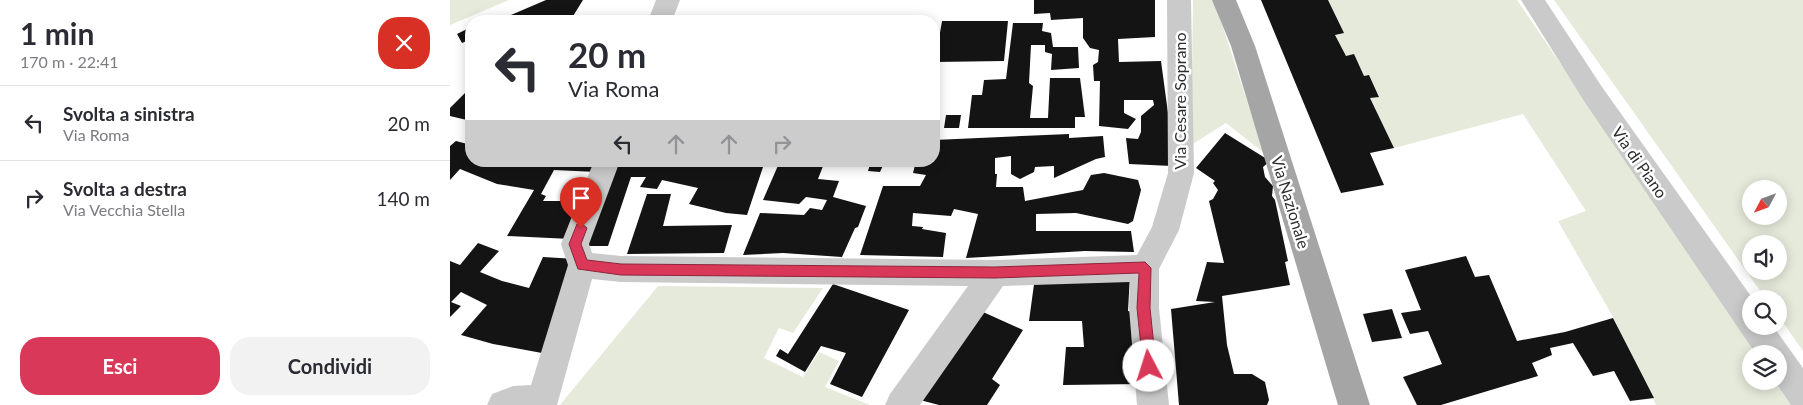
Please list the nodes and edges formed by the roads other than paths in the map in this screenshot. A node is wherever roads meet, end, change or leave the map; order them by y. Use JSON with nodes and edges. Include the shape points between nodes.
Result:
{"nodes":[{"id":1,"x":668,"y":0,"type":"edge"},
{"id":2,"x":1178,"y":0,"type":"edge"},
{"id":3,"x":1224,"y":0,"type":"edge"},
{"id":4,"x":1533,"y":0,"type":"edge"},
{"id":5,"x":662,"y":15,"type":"edge"},
{"id":6,"x":605,"y":167,"type":"edge"},
{"id":7,"x":582,"y":265,"type":"junction"},
{"id":8,"x":1145,"y":268,"type":"junction"},
{"id":9,"x":995,"y":273,"type":"junction"},
{"id":10,"x":1742,"y":308,"type":"edge"},
{"id":11,"x":1787,"y":373,"type":"edge"},
{"id":12,"x":1803,"y":396,"type":"edge"},
{"id":13,"x":542,"y":403,"type":"edge"},
{"id":14,"x":503,"y":405,"type":"edge"},
{"id":15,"x":901,"y":405,"type":"edge"},
{"id":16,"x":1153,"y":405,"type":"edge"},
{"id":17,"x":1354,"y":405,"type":"edge"}],
"edges":[{"from":1,"to":5,"type":"street"},
{"from":2,"to":8,"type":"street","name":"Via Cesare Soprano","via":[[1181,172],[1165,230]]},
{"from":3,"to":17,"type":"main road","name":"Via Nazionale","via":[[1243,46]]},
{"from":4,"to":10,"type":"street","name":"Via di Piano"},
{"from":6,"to":7,"type":"street","via":[[575,244]]},
{"from":7,"to":9,"type":"street","via":[[621,269]]},
{"from":7,"to":13,"type":"street"},
{"from":8,"to":9,"type":"street"},
{"from":8,"to":16,"type":"street","name":"Via Cesare Soprano","via":[[1144,308]]},
{"from":9,"to":15,"type":"street"},
{"from":11,"to":12,"type":"street"},
{"from":13,"to":14,"type":"street"}]}
